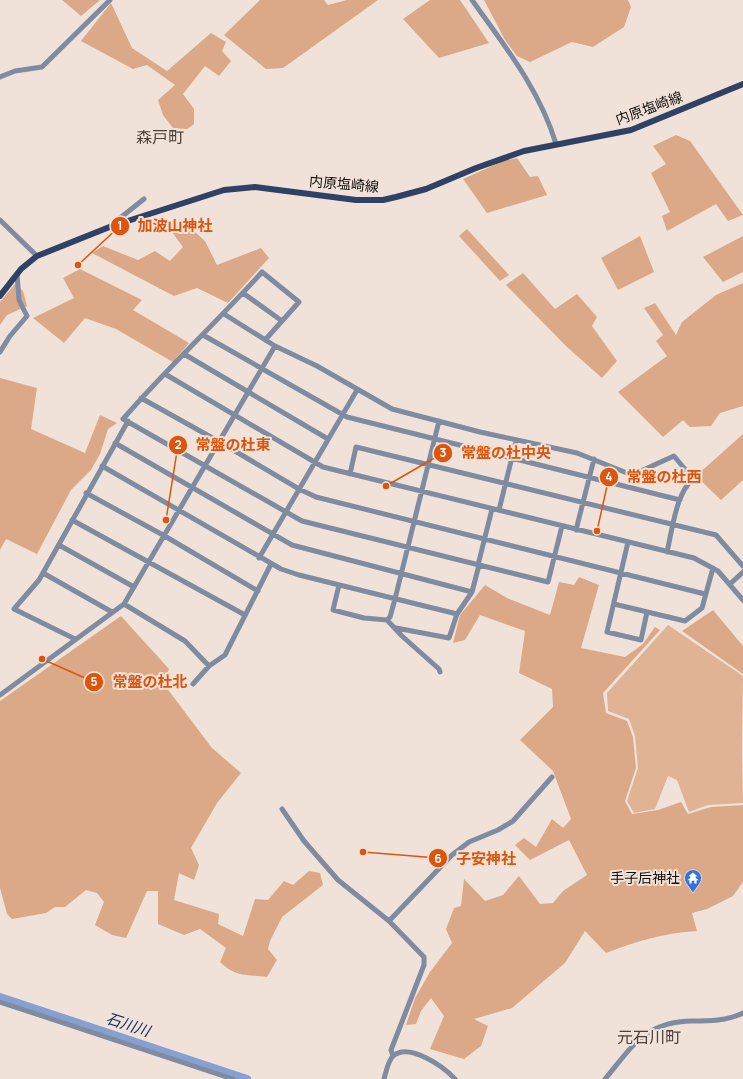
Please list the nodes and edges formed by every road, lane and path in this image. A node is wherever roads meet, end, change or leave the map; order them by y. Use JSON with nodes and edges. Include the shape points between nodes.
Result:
{"nodes":[{"id":1,"x":110,"y":0,"type":"edge"},
{"id":2,"x":472,"y":0,"type":"edge"},
{"id":3,"x":0,"y":77,"type":"edge"},
{"id":4,"x":743,"y":84,"type":"edge"},
{"id":5,"x":556,"y":144,"type":"junction"},
{"id":6,"x":144,"y":199,"type":"dead end"},
{"id":7,"x":0,"y":220,"type":"edge"},
{"id":8,"x":112,"y":226,"type":"junction"},
{"id":9,"x":37,"y":256,"type":"junction"},
{"id":10,"x":18,"y":274,"type":"junction"},
{"id":11,"x":243,"y":293,"type":"junction"},
{"id":12,"x":0,"y":296,"type":"edge"},
{"id":13,"x":224,"y":314,"type":"junction"},
{"id":14,"x":282,"y":321,"type":"junction"},
{"id":15,"x":204,"y":335,"type":"junction"},
{"id":16,"x":265,"y":340,"type":"junction"},
{"id":17,"x":275,"y":346,"type":"junction"},
{"id":18,"x":0,"y":352,"type":"edge"},
{"id":19,"x":184,"y":354,"type":"junction"},
{"id":20,"x":261,"y":369,"type":"junction"},
{"id":21,"x":164,"y":374,"type":"junction"},
{"id":22,"x":247,"y":390,"type":"junction"},
{"id":23,"x":357,"y":390,"type":"junction"},
{"id":24,"x":141,"y":398,"type":"junction"},
{"id":25,"x":233,"y":415,"type":"junction"},
{"id":26,"x":342,"y":415,"type":"junction"},
{"id":27,"x":128,"y":421,"type":"junction"},
{"id":28,"x":439,"y":421,"type":"junction"},
{"id":29,"x":328,"y":439,"type":"junction"},
{"id":30,"x":434,"y":439,"type":"junction"},
{"id":31,"x":218,"y":441,"type":"junction"},
{"id":32,"x":516,"y":441,"type":"junction"},
{"id":33,"x":116,"y":443,"type":"junction"},
{"id":34,"x":512,"y":458,"type":"junction"},
{"id":35,"x":594,"y":458,"type":"junction"},
{"id":36,"x":314,"y":462,"type":"junction"},
{"id":37,"x":428,"y":464,"type":"junction"},
{"id":38,"x":204,"y":465,"type":"junction"},
{"id":39,"x":102,"y":466,"type":"junction"},
{"id":40,"x":350,"y":474,"type":"junction"},
{"id":41,"x":590,"y":477,"type":"junction"},
{"id":42,"x":506,"y":483,"type":"junction"},
{"id":43,"x":191,"y":487,"type":"junction"},
{"id":44,"x":299,"y":490,"type":"junction"},
{"id":45,"x":422,"y":492,"type":"junction"},
{"id":46,"x":86,"y":493,"type":"junction"},
{"id":47,"x":680,"y":500,"type":"junction"},
{"id":48,"x":583,"y":502,"type":"junction"},
{"id":49,"x":492,"y":509,"type":"junction"},
{"id":50,"x":178,"y":510,"type":"junction"},
{"id":51,"x":499,"y":510,"type":"junction"},
{"id":52,"x":286,"y":512,"type":"junction"},
{"id":53,"x":72,"y":520,"type":"junction"},
{"id":54,"x":414,"y":522,"type":"junction"},
{"id":55,"x":674,"y":524,"type":"junction"},
{"id":56,"x":562,"y":526,"type":"junction"},
{"id":57,"x":576,"y":530,"type":"junction"},
{"id":58,"x":163,"y":535,"type":"junction"},
{"id":59,"x":272,"y":535,"type":"junction"},
{"id":60,"x":485,"y":539,"type":"junction"},
{"id":61,"x":628,"y":542,"type":"junction"},
{"id":62,"x":59,"y":545,"type":"junction"},
{"id":63,"x":408,"y":548,"type":"junction"},
{"id":64,"x":667,"y":552,"type":"junction"},
{"id":65,"x":554,"y":556,"type":"junction"},
{"id":66,"x":259,"y":558,"type":"junction"},
{"id":67,"x":147,"y":563,"type":"junction"},
{"id":68,"x":271,"y":564,"type":"junction"},
{"id":69,"x":478,"y":565,"type":"junction"},
{"id":70,"x":743,"y":566,"type":"edge"},
{"id":71,"x":713,"y":568,"type":"junction"},
{"id":72,"x":621,"y":572,"type":"junction"},
{"id":73,"x":743,"y":572,"type":"edge"},
{"id":74,"x":43,"y":573,"type":"junction"},
{"id":75,"x":402,"y":573,"type":"junction"},
{"id":76,"x":730,"y":584,"type":"junction"},
{"id":77,"x":339,"y":585,"type":"junction"},
{"id":78,"x":134,"y":587,"type":"junction"},
{"id":79,"x":258,"y":591,"type":"junction"},
{"id":80,"x":472,"y":592,"type":"junction"},
{"id":81,"x":705,"y":594,"type":"junction"},
{"id":82,"x":395,"y":599,"type":"junction"},
{"id":83,"x":743,"y":600,"type":"edge"},
{"id":84,"x":124,"y":604,"type":"junction"},
{"id":85,"x":614,"y":604,"type":"junction"},
{"id":86,"x":112,"y":612,"type":"junction"},
{"id":87,"x":648,"y":612,"type":"junction"},
{"id":88,"x":457,"y":614,"type":"junction"},
{"id":89,"x":245,"y":615,"type":"junction"},
{"id":90,"x":387,"y":620,"type":"junction"},
{"id":91,"x":396,"y":628,"type":"junction"},
{"id":92,"x":76,"y":639,"type":"junction"},
{"id":93,"x":209,"y":666,"type":"junction"},
{"id":94,"x":440,"y":672,"type":"dead end"},
{"id":95,"x":193,"y":684,"type":"dead end"},
{"id":96,"x":0,"y":695,"type":"edge"},
{"id":97,"x":552,"y":777,"type":"dead end"},
{"id":98,"x":282,"y":809,"type":"dead end"},
{"id":99,"x":389,"y":921,"type":"junction"},
{"id":100,"x":0,"y":1002,"type":"edge"},
{"id":101,"x":743,"y":1013,"type":"edge"},
{"id":102,"x":393,"y":1056,"type":"junction"},
{"id":103,"x":234,"y":1079,"type":"edge"},
{"id":104,"x":384,"y":1079,"type":"edge"},
{"id":105,"x":456,"y":1079,"type":"edge"},
{"id":106,"x":605,"y":1079,"type":"edge"}],
"edges":[{"from":1,"to":3,"type":"street","via":[[42,67],[15,71]]},
{"from":2,"to":5,"type":"street","via":[[528,82],[546,115]]},
{"from":4,"to":5,"type":"main road","name":"内原塩崎線","via":[[631,130]]},
{"from":5,"to":8,"type":"main road","name":"内原塩崎線","via":[[512,155],[426,190],[383,200],[356,200],[270,188],[244,187],[224,190]]},
{"from":6,"to":8,"type":"street"},
{"from":7,"to":9,"type":"street"},
{"from":8,"to":9,"type":"main road","name":"内原塩崎線"},
{"from":9,"to":10,"type":"main road","name":"内原塩崎線"},
{"from":10,"to":12,"type":"main road","name":"内原塩崎線"},
{"from":10,"to":18,"type":"street","via":[[19,300],[27,316]]},
{"from":11,"to":13,"type":"street"},
{"from":11,"to":14,"type":"street"},
{"from":11,"to":14,"type":"street","via":[[262,272],[299,302]]},
{"from":13,"to":15,"type":"street"},
{"from":13,"to":16,"type":"street"},
{"from":14,"to":16,"type":"street"},
{"from":15,"to":19,"type":"street"},
{"from":15,"to":20,"type":"street"},
{"from":16,"to":17,"type":"street"},
{"from":17,"to":20,"type":"street"},
{"from":17,"to":23,"type":"street","via":[[317,366]]},
{"from":19,"to":21,"type":"street"},
{"from":19,"to":22,"type":"street"},
{"from":20,"to":22,"type":"street"},
{"from":20,"to":26,"type":"street"},
{"from":21,"to":24,"type":"street"},
{"from":21,"to":25,"type":"street"},
{"from":22,"to":25,"type":"street"},
{"from":22,"to":29,"type":"street"},
{"from":23,"to":26,"type":"street"},
{"from":23,"to":28,"type":"street","via":[[392,409]]},
{"from":24,"to":27,"type":"street","via":[[123,419]]},
{"from":24,"to":31,"type":"street"},
{"from":25,"to":31,"type":"street"},
{"from":25,"to":36,"type":"street"},
{"from":26,"to":29,"type":"street"},
{"from":26,"to":30,"type":"street"},
{"from":27,"to":33,"type":"street"},
{"from":27,"to":38,"type":"street"},
{"from":28,"to":30,"type":"street"},
{"from":28,"to":32,"type":"street"},
{"from":29,"to":36,"type":"street"},
{"from":30,"to":34,"type":"street"},
{"from":30,"to":37,"type":"street"},
{"from":31,"to":38,"type":"street"},
{"from":31,"to":44,"type":"street"},
{"from":32,"to":34,"type":"street"},
{"from":32,"to":35,"type":"street"},
{"from":33,"to":39,"type":"street"},
{"from":33,"to":43,"type":"street"},
{"from":34,"to":41,"type":"street"},
{"from":34,"to":42,"type":"street"},
{"from":35,"to":41,"type":"street"},
{"from":35,"to":47,"type":"street","via":[[632,475],[674,456],[693,479],[685,487]]},
{"from":36,"to":40,"type":"street"},
{"from":36,"to":44,"type":"street"},
{"from":37,"to":40,"type":"street","via":[[356,447]]},
{"from":37,"to":42,"type":"street"},
{"from":37,"to":45,"type":"street"},
{"from":38,"to":43,"type":"street"},
{"from":38,"to":52,"type":"street"},
{"from":39,"to":46,"type":"street"},
{"from":39,"to":50,"type":"street"},
{"from":40,"to":45,"type":"street"},
{"from":41,"to":47,"type":"street"},
{"from":41,"to":48,"type":"street"},
{"from":42,"to":48,"type":"street"},
{"from":42,"to":51,"type":"street"},
{"from":43,"to":50,"type":"street"},
{"from":43,"to":59,"type":"street"},
{"from":44,"to":52,"type":"street"},
{"from":44,"to":54,"type":"street","via":[[323,500]]},
{"from":45,"to":49,"type":"street"},
{"from":45,"to":54,"type":"street"},
{"from":46,"to":53,"type":"street"},
{"from":46,"to":58,"type":"street"},
{"from":47,"to":55,"type":"street"},
{"from":48,"to":55,"type":"street"},
{"from":48,"to":57,"type":"street"},
{"from":49,"to":51,"type":"street"},
{"from":49,"to":60,"type":"street"},
{"from":50,"to":58,"type":"street"},
{"from":50,"to":66,"type":"street"},
{"from":51,"to":56,"type":"street"},
{"from":52,"to":59,"type":"street"},
{"from":52,"to":63,"type":"street","via":[[309,523]]},
{"from":53,"to":62,"type":"street"},
{"from":53,"to":67,"type":"street"},
{"from":54,"to":60,"type":"street"},
{"from":54,"to":63,"type":"street"},
{"from":55,"to":64,"type":"street"},
{"from":55,"to":70,"type":"street","via":[[716,535]]},
{"from":56,"to":57,"type":"street"},
{"from":56,"to":65,"type":"street"},
{"from":57,"to":61,"type":"street"},
{"from":58,"to":67,"type":"street"},
{"from":58,"to":79,"type":"street"},
{"from":59,"to":66,"type":"street"},
{"from":59,"to":75,"type":"street","via":[[311,551]]},
{"from":60,"to":65,"type":"street"},
{"from":60,"to":69,"type":"street"},
{"from":61,"to":64,"type":"street"},
{"from":61,"to":72,"type":"street"},
{"from":62,"to":74,"type":"street"},
{"from":62,"to":78,"type":"street"},
{"from":63,"to":69,"type":"street"},
{"from":63,"to":75,"type":"street"},
{"from":64,"to":71,"type":"street","via":[[694,558]]},
{"from":65,"to":69,"type":"street","via":[[548,582]]},
{"from":65,"to":72,"type":"street"},
{"from":66,"to":68,"type":"street"},
{"from":67,"to":78,"type":"street"},
{"from":67,"to":89,"type":"street"},
{"from":68,"to":77,"type":"street","via":[[294,574]]},
{"from":68,"to":79,"type":"street"},
{"from":69,"to":80,"type":"street"},
{"from":71,"to":76,"type":"street"},
{"from":71,"to":81,"type":"street"},
{"from":72,"to":81,"type":"street"},
{"from":72,"to":85,"type":"street"},
{"from":73,"to":76,"type":"street"},
{"from":74,"to":86,"type":"street"},
{"from":74,"to":92,"type":"street","via":[[14,609]]},
{"from":75,"to":80,"type":"street"},
{"from":75,"to":82,"type":"street"},
{"from":76,"to":83,"type":"street"},
{"from":77,"to":82,"type":"street"},
{"from":77,"to":90,"type":"street","via":[[333,610],[364,618]]},
{"from":78,"to":84,"type":"street"},
{"from":79,"to":89,"type":"street"},
{"from":80,"to":88,"type":"street"},
{"from":81,"to":87,"type":"street","via":[[702,608],[685,621]]},
{"from":82,"to":88,"type":"street"},
{"from":82,"to":90,"type":"street"},
{"from":84,"to":86,"type":"street"},
{"from":84,"to":93,"type":"street","via":[[186,641]]},
{"from":85,"to":87,"type":"street"},
{"from":85,"to":87,"type":"street","via":[[607,632],[627,637],[641,640]]},
{"from":86,"to":92,"type":"street"},
{"from":88,"to":91,"type":"street","via":[[449,638]]},
{"from":89,"to":93,"type":"street","via":[[225,655]]},
{"from":90,"to":91,"type":"street"},
{"from":91,"to":94,"type":"street"},
{"from":92,"to":96,"type":"street"},
{"from":93,"to":95,"type":"street"},
{"from":97,"to":99,"type":"street","via":[[513,821],[470,842],[452,855]]},
{"from":98,"to":99,"type":"street","via":[[304,841],[338,880]]},
{"from":99,"to":102,"type":"street","via":[[417,948],[424,961],[391,1050]]},
{"from":100,"to":103,"type":"street"},
{"from":101,"to":106,"type":"street","via":[[724,1019],[681,1021],[656,1027],[635,1042]]},
{"from":102,"to":104,"type":"street"},
{"from":102,"to":105,"type":"street","via":[[404,1053],[421,1055],[442,1066]]}]}
